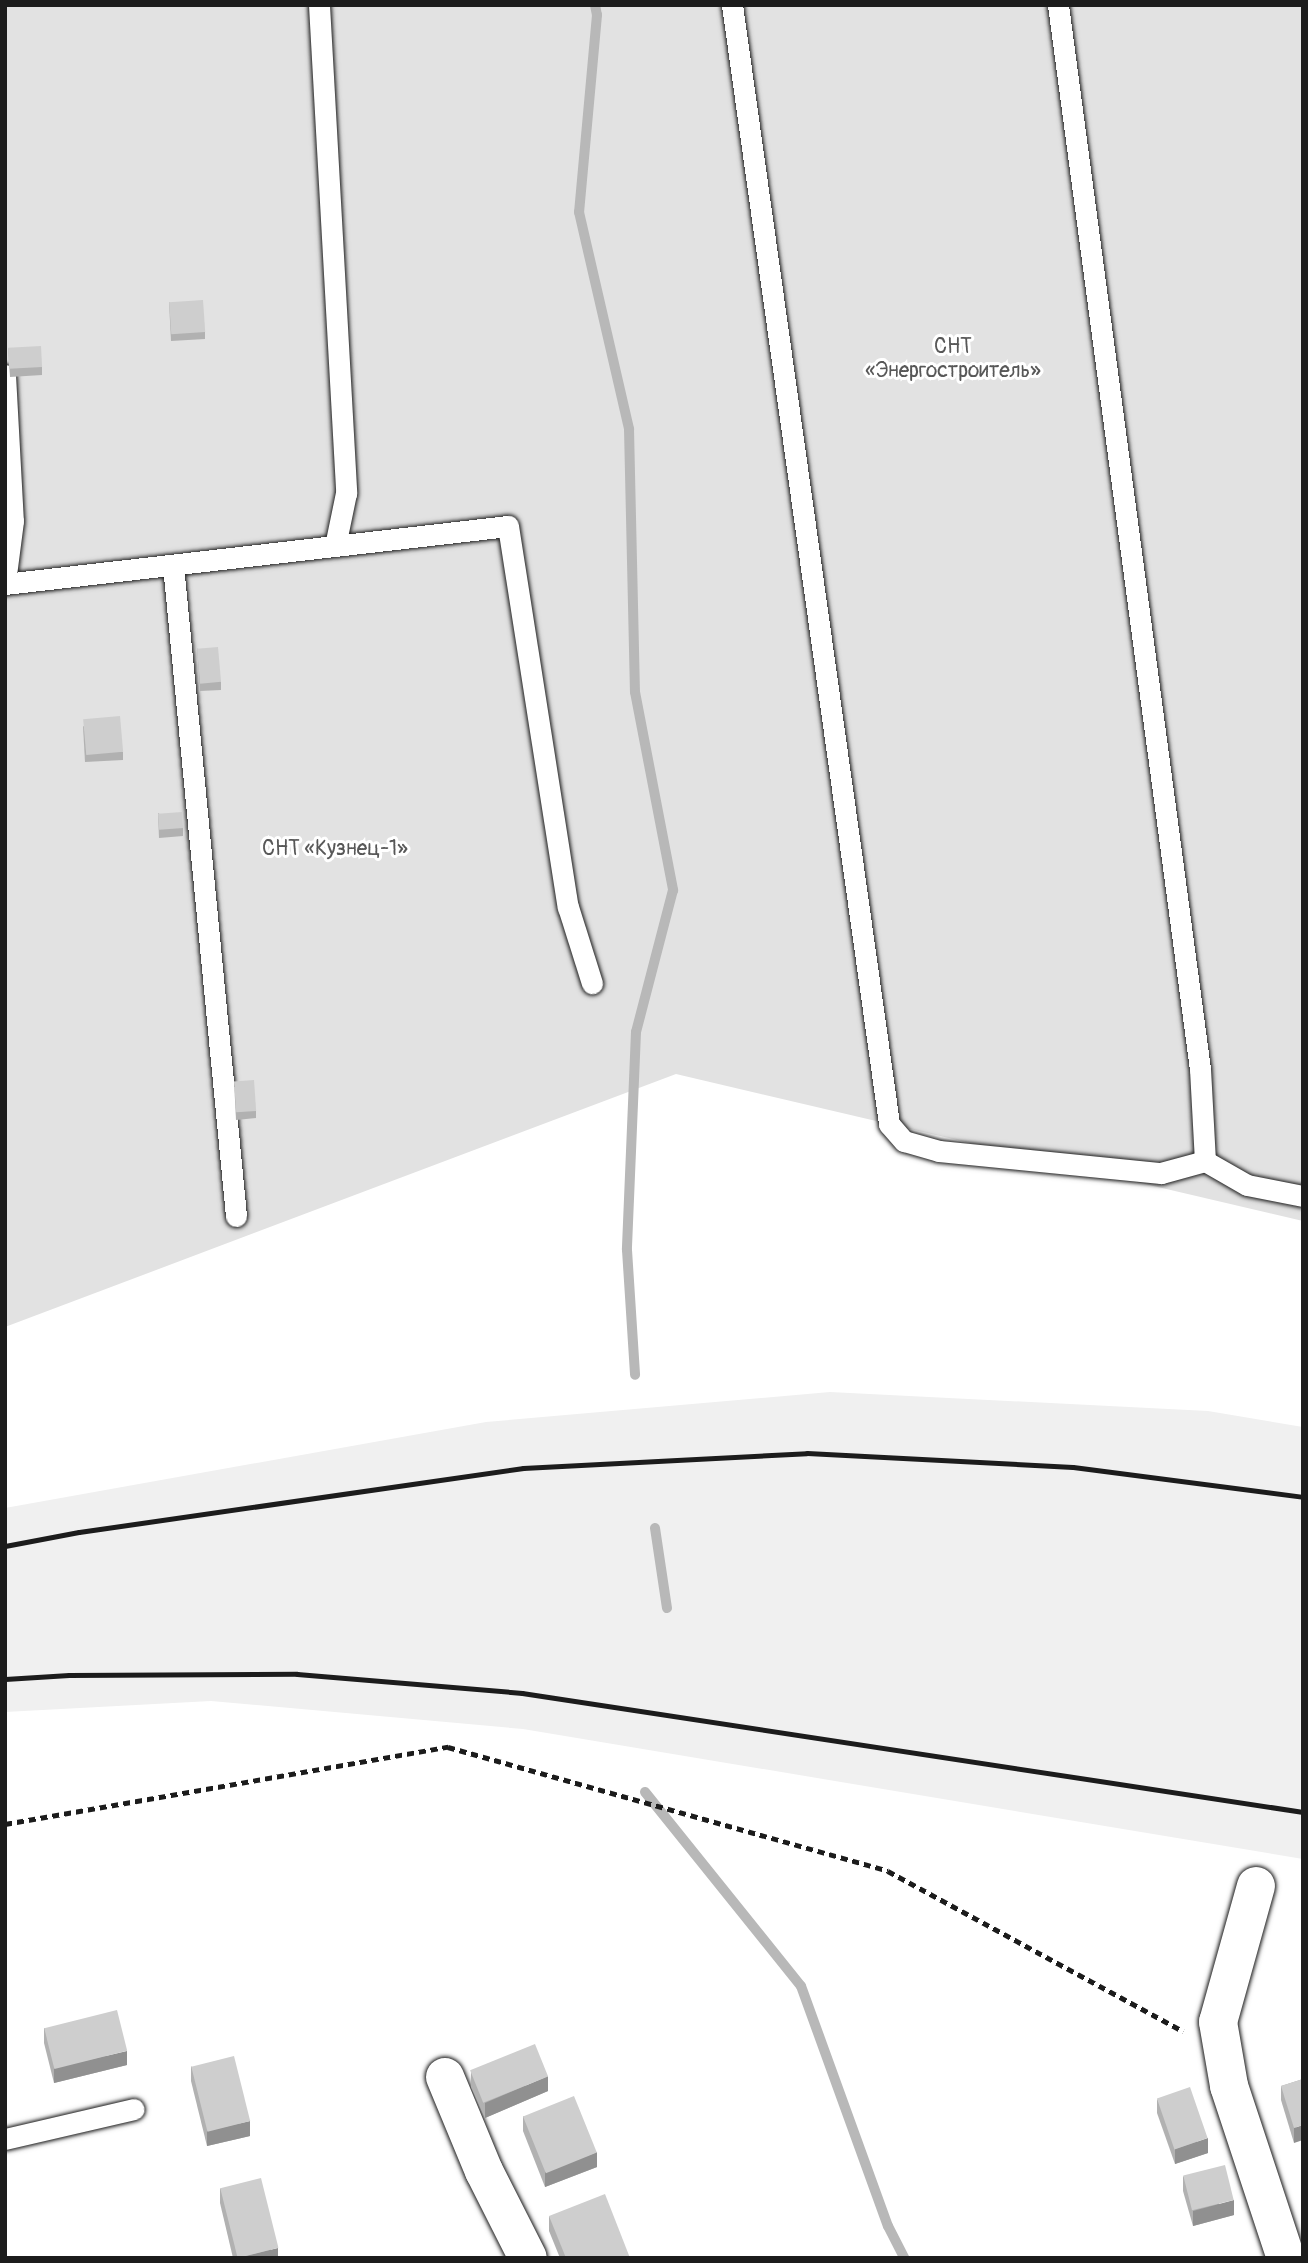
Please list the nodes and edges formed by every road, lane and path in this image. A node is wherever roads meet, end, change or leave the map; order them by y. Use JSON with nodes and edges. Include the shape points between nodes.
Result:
{"nodes":[{"id":1,"x":319,"y":5,"type":"edge"},
{"id":2,"x":733,"y":5,"type":"edge"},
{"id":3,"x":1058,"y":5,"type":"edge"},
{"id":4,"x":5,"y":375,"type":"edge"},
{"id":5,"x":335,"y":547,"type":"junction"},
{"id":6,"x":173,"y":565,"type":"junction"},
{"id":7,"x":5,"y":583,"type":"edge"},
{"id":8,"x":592,"y":984,"type":"dead end"},
{"id":9,"x":1205,"y":1161,"type":"junction"},
{"id":10,"x":1303,"y":1196,"type":"edge"},
{"id":11,"x":236,"y":1216,"type":"dead end"},
{"id":12,"x":5,"y":1824,"type":"edge"},
{"id":13,"x":1256,"y":1886,"type":"dead end"},
{"id":14,"x":1223,"y":2053,"type":"junction"},
{"id":15,"x":445,"y":2077,"type":"dead end"},
{"id":16,"x":134,"y":2109,"type":"dead end"},
{"id":17,"x":5,"y":2139,"type":"edge"},
{"id":18,"x":528,"y":2258,"type":"edge"},
{"id":19,"x":1286,"y":2258,"type":"edge"}],
"edges":[{"from":1,"to":5,"type":"lane","via":[[346,493]]},
{"from":2,"to":9,"type":"lane","via":[[889,1124],[904,1141],[939,1151],[1161,1173]]},
{"from":3,"to":9,"type":"lane","via":[[1198,1055]]},
{"from":4,"to":7,"type":"lane","via":[[13,521]]},
{"from":5,"to":6,"type":"lane"},
{"from":5,"to":8,"type":"lane","via":[[508,526],[568,907]]},
{"from":6,"to":7,"type":"lane"},
{"from":6,"to":11,"type":"lane"},
{"from":9,"to":10,"type":"lane","via":[[1247,1185]]},
{"from":12,"to":14,"type":"path","via":[[448,1747],[888,1871]]},
{"from":13,"to":14,"type":"street","via":[[1218,2022]]},
{"from":14,"to":19,"type":"street","via":[[1229,2086]]},
{"from":15,"to":18,"type":"street","via":[[484,2171]]},
{"from":16,"to":17,"type":"lane"}]}
